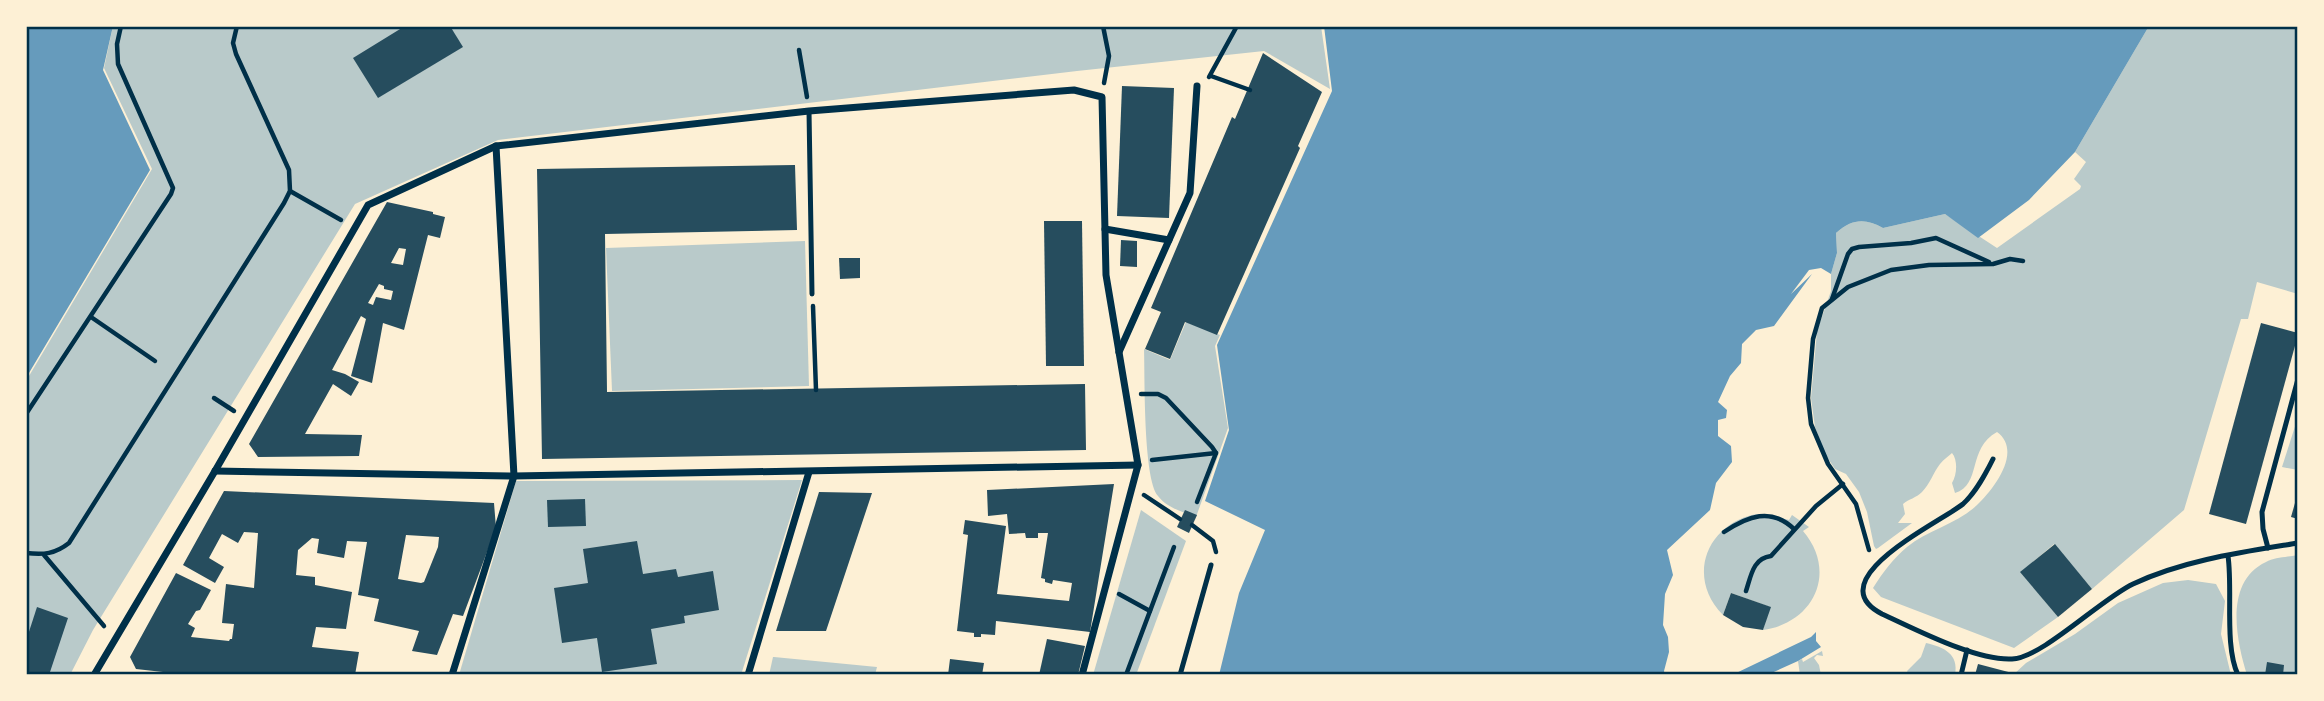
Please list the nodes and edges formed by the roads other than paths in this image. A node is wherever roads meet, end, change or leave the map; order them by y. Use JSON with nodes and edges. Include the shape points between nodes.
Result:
{"nodes":[{"id":1,"x":1196,"y":86,"type":"road end"},
{"id":2,"x":808,"y":111,"type":"junction"},
{"id":3,"x":496,"y":146,"type":"junction"},
{"id":4,"x":1105,"y":229,"type":"junction"},
{"id":5,"x":1169,"y":240,"type":"junction"},
{"id":6,"x":813,"y":295,"type":"road end"},
{"id":7,"x":1119,"y":352,"type":"junction"},
{"id":8,"x":2298,"y":379,"type":"edge"},
{"id":9,"x":1993,"y":459,"type":"dead end"},
{"id":10,"x":1137,"y":463,"type":"junction"},
{"id":11,"x":215,"y":471,"type":"junction"},
{"id":12,"x":809,"y":472,"type":"junction"},
{"id":13,"x":514,"y":476,"type":"junction"},
{"id":14,"x":2298,"y":543,"type":"edge"},
{"id":15,"x":2268,"y":548,"type":"junction"},
{"id":16,"x":2228,"y":556,"type":"junction"},
{"id":17,"x":1211,"y":565,"type":"road end"},
{"id":18,"x":1967,"y":650,"type":"junction"},
{"id":19,"x":93,"y":675,"type":"edge"},
{"id":20,"x":452,"y":675,"type":"edge"},
{"id":21,"x":748,"y":675,"type":"edge"},
{"id":22,"x":1082,"y":675,"type":"edge"},
{"id":23,"x":1180,"y":675,"type":"edge"},
{"id":24,"x":1961,"y":675,"type":"edge"},
{"id":25,"x":2238,"y":675,"type":"edge"}],
"edges":[{"from":1,"to":5,"type":"street","via":[[1190,193]]},
{"from":2,"to":3,"type":"street"},
{"from":2,"to":4,"type":"street","via":[[1074,90],[1102,97]]},
{"from":2,"to":6,"type":"lane"},
{"from":3,"to":11,"type":"street","via":[[368,205]]},
{"from":3,"to":13,"type":"street"},
{"from":4,"to":5,"type":"street"},
{"from":4,"to":7,"type":"street","via":[[1106,275]]},
{"from":5,"to":7,"type":"street"},
{"from":7,"to":10,"type":"street"},
{"from":8,"to":15,"type":"lane","via":[[2262,512]]},
{"from":9,"to":18,"type":"lane","via":[[1968,499],[1898,545],[1873,568],[1864,587],[1870,607]]},
{"from":10,"to":12,"type":"street"},
{"from":10,"to":22,"type":"street"},
{"from":11,"to":13,"type":"street"},
{"from":11,"to":19,"type":"street"},
{"from":12,"to":13,"type":"street"},
{"from":12,"to":21,"type":"street"},
{"from":13,"to":20,"type":"street"},
{"from":14,"to":15,"type":"lane"},
{"from":15,"to":16,"type":"lane"},
{"from":16,"to":18,"type":"lane","via":[[2132,584],[2022,657],[2004,659]]},
{"from":16,"to":25,"type":"lane","via":[[2232,658]]},
{"from":17,"to":23,"type":"lane"},
{"from":18,"to":24,"type":"lane"}]}
